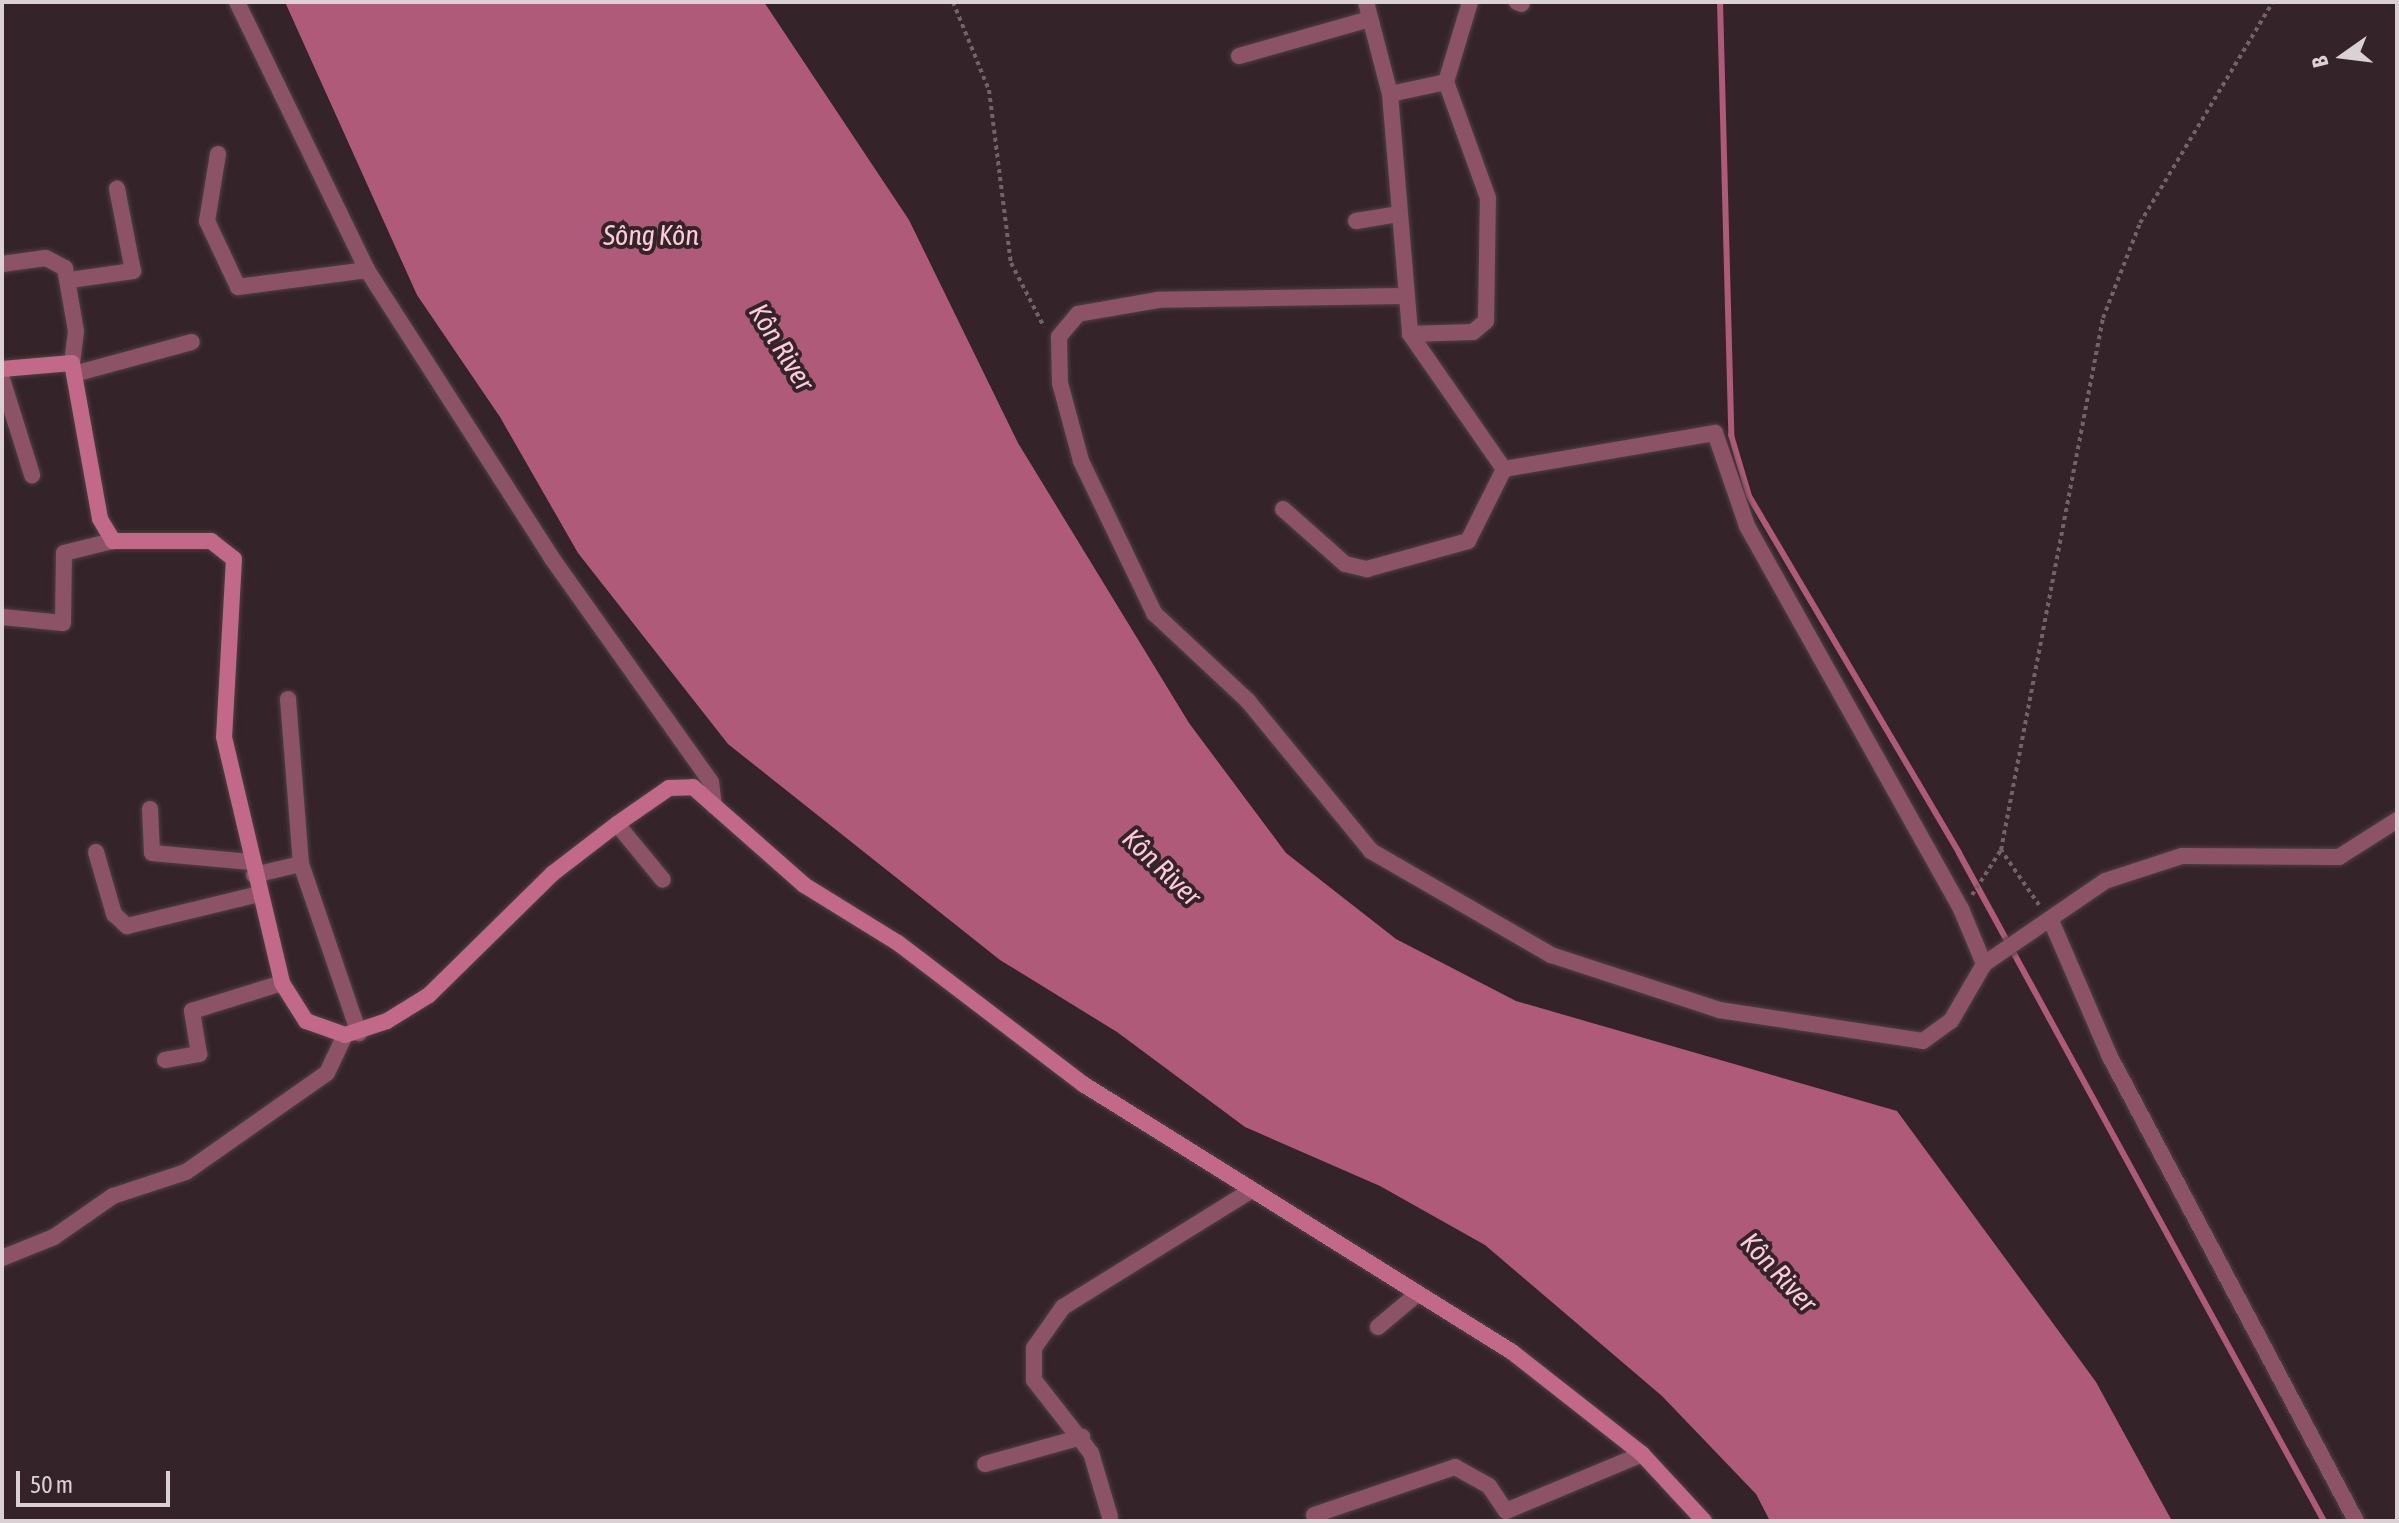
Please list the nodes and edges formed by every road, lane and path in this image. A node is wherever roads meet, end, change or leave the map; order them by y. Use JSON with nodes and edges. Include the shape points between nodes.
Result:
{"nodes":[{"id":1,"x":237,"y":2,"type":"edge"},
{"id":2,"x":953,"y":2,"type":"edge"},
{"id":3,"x":1366,"y":2,"type":"edge"},
{"id":4,"x":1470,"y":2,"type":"edge"},
{"id":5,"x":2273,"y":2,"type":"edge"},
{"id":6,"x":1370,"y":19,"type":"junction"},
{"id":7,"x":1239,"y":56,"type":"dead end"},
{"id":8,"x":1446,"y":82,"type":"junction"},
{"id":9,"x":1390,"y":94,"type":"junction"},
{"id":10,"x":218,"y":154,"type":"dead end"},
{"id":11,"x":117,"y":189,"type":"dead end"},
{"id":12,"x":1399,"y":214,"type":"junction"},
{"id":13,"x":1356,"y":221,"type":"dead end"},
{"id":14,"x":2,"y":264,"type":"edge"},
{"id":15,"x":367,"y":270,"type":"junction"},
{"id":16,"x":70,"y":280,"type":"junction"},
{"id":17,"x":1402,"y":296,"type":"junction"},
{"id":18,"x":1410,"y":334,"type":"junction"},
{"id":19,"x":192,"y":342,"type":"dead end"},
{"id":20,"x":1059,"y":355,"type":"junction"},
{"id":21,"x":73,"y":368,"type":"junction"},
{"id":22,"x":2,"y":369,"type":"edge"},
{"id":23,"x":2,"y":379,"type":"edge"},
{"id":24,"x":1504,"y":469,"type":"junction"},
{"id":25,"x":32,"y":475,"type":"dead end"},
{"id":26,"x":1283,"y":509,"type":"dead end"},
{"id":27,"x":113,"y":541,"type":"junction"},
{"id":28,"x":2,"y":617,"type":"edge"},
{"id":29,"x":288,"y":699,"type":"dead end"},
{"id":30,"x":714,"y":806,"type":"junction"},
{"id":31,"x":150,"y":809,"type":"dead end"},
{"id":32,"x":2397,"y":820,"type":"edge"},
{"id":33,"x":617,"y":824,"type":"junction"},
{"id":34,"x":2001,"y":850,"type":"junction"},
{"id":35,"x":96,"y":852,"type":"dead end"},
{"id":36,"x":301,"y":864,"type":"junction"},
{"id":37,"x":253,"y":868,"type":"junction"},
{"id":38,"x":663,"y":880,"type":"dead end"},
{"id":39,"x":259,"y":894,"type":"junction"},
{"id":40,"x":1971,"y":896,"type":"dead end"},
{"id":41,"x":2052,"y":923,"type":"junction"},
{"id":42,"x":1990,"y":960,"type":"junction"},
{"id":43,"x":282,"y":983,"type":"junction"},
{"id":44,"x":352,"y":1034,"type":"junction"},
{"id":45,"x":165,"y":1060,"type":"dead end"},
{"id":46,"x":1250,"y":1191,"type":"junction"},
{"id":47,"x":2,"y":1258,"type":"edge"},
{"id":48,"x":1416,"y":1295,"type":"junction"},
{"id":49,"x":1378,"y":1327,"type":"dead end"},
{"id":50,"x":1082,"y":1437,"type":"junction"},
{"id":51,"x":1642,"y":1454,"type":"junction"},
{"id":52,"x":985,"y":1464,"type":"dead end"},
{"id":53,"x":1314,"y":1515,"type":"dead end"},
{"id":54,"x":1506,"y":1516,"type":"edge"},
{"id":55,"x":1110,"y":1517,"type":"dead end"},
{"id":56,"x":1704,"y":1521,"type":"edge"},
{"id":57,"x":2356,"y":1521,"type":"edge"}],
"edges":[{"from":1,"to":15,"type":"street"},
{"from":2,"to":20,"type":"path","via":[[989,90],[1011,263]]},
{"from":3,"to":6,"type":"street"},
{"from":4,"to":8,"type":"street"},
{"from":5,"to":34,"type":"path","via":[[2140,223],[2103,318]]},
{"from":6,"to":7,"type":"street"},
{"from":6,"to":9,"type":"street"},
{"from":8,"to":9,"type":"street"},
{"from":8,"to":18,"type":"street","via":[[1488,198],[1486,321],[1473,332]]},
{"from":9,"to":12,"type":"street"},
{"from":10,"to":15,"type":"street","via":[[207,221],[238,287]]},
{"from":11,"to":16,"type":"street","via":[[133,271]]},
{"from":12,"to":13,"type":"street"},
{"from":12,"to":17,"type":"street"},
{"from":14,"to":16,"type":"street","via":[[57,260]]},
{"from":15,"to":30,"type":"street","via":[[551,557],[711,782]]},
{"from":16,"to":21,"type":"street"},
{"from":17,"to":18,"type":"street"},
{"from":17,"to":20,"type":"street","via":[[1158,300],[1078,314],[1059,337]]},
{"from":18,"to":24,"type":"street"},
{"from":19,"to":21,"type":"street"},
{"from":20,"to":42,"type":"street","via":[[1081,461],[1154,613],[1248,701],[1371,851],[1551,955],[1719,1010],[1923,1041],[1951,1021]]},
{"from":21,"to":22,"type":"street"},
{"from":21,"to":27,"type":"street","via":[[100,519]]},
{"from":23,"to":25,"type":"street"},
{"from":24,"to":26,"type":"street","via":[[1468,541],[1367,569],[1345,564]]},
{"from":24,"to":42,"type":"street","via":[[1715,433],[1747,526]]},
{"from":27,"to":28,"type":"street","via":[[64,553],[63,623]]},
{"from":27,"to":37,"type":"street","via":[[211,541],[234,559],[221,716]]},
{"from":29,"to":36,"type":"street"},
{"from":30,"to":33,"type":"street","via":[[683,784]]},
{"from":30,"to":46,"type":"street","via":[[804,885],[898,943],[1083,1084]]},
{"from":31,"to":37,"type":"street","via":[[152,853]]},
{"from":32,"to":41,"type":"street","via":[[2339,857],[2242,852],[2138,867],[2105,881]]},
{"from":33,"to":38,"type":"street"},
{"from":33,"to":44,"type":"street","via":[[552,874],[429,995]]},
{"from":34,"to":40,"type":"path"},
{"from":34,"to":41,"type":"path"},
{"from":35,"to":39,"type":"street","via":[[114,914],[127,926]]},
{"from":36,"to":37,"type":"street"},
{"from":36,"to":44,"type":"street"},
{"from":37,"to":39,"type":"street"},
{"from":39,"to":43,"type":"street"},
{"from":41,"to":42,"type":"street"},
{"from":41,"to":57,"type":"street","via":[[2109,1055]]},
{"from":43,"to":44,"type":"street","via":[[306,1021]]},
{"from":43,"to":45,"type":"street","via":[[192,1011],[199,1054]]},
{"from":44,"to":47,"type":"street","via":[[327,1073],[186,1172],[113,1196],[54,1237]]},
{"from":46,"to":48,"type":"street"},
{"from":46,"to":50,"type":"street","via":[[1049,1321],[1034,1348],[1034,1380]]},
{"from":48,"to":49,"type":"street"},
{"from":48,"to":51,"type":"street","via":[[1512,1352]]},
{"from":50,"to":52,"type":"street"},
{"from":50,"to":55,"type":"street"},
{"from":51,"to":54,"type":"street"},
{"from":51,"to":56,"type":"street"},
{"from":53,"to":54,"type":"street","via":[[1455,1467],[1489,1486]]}]}
